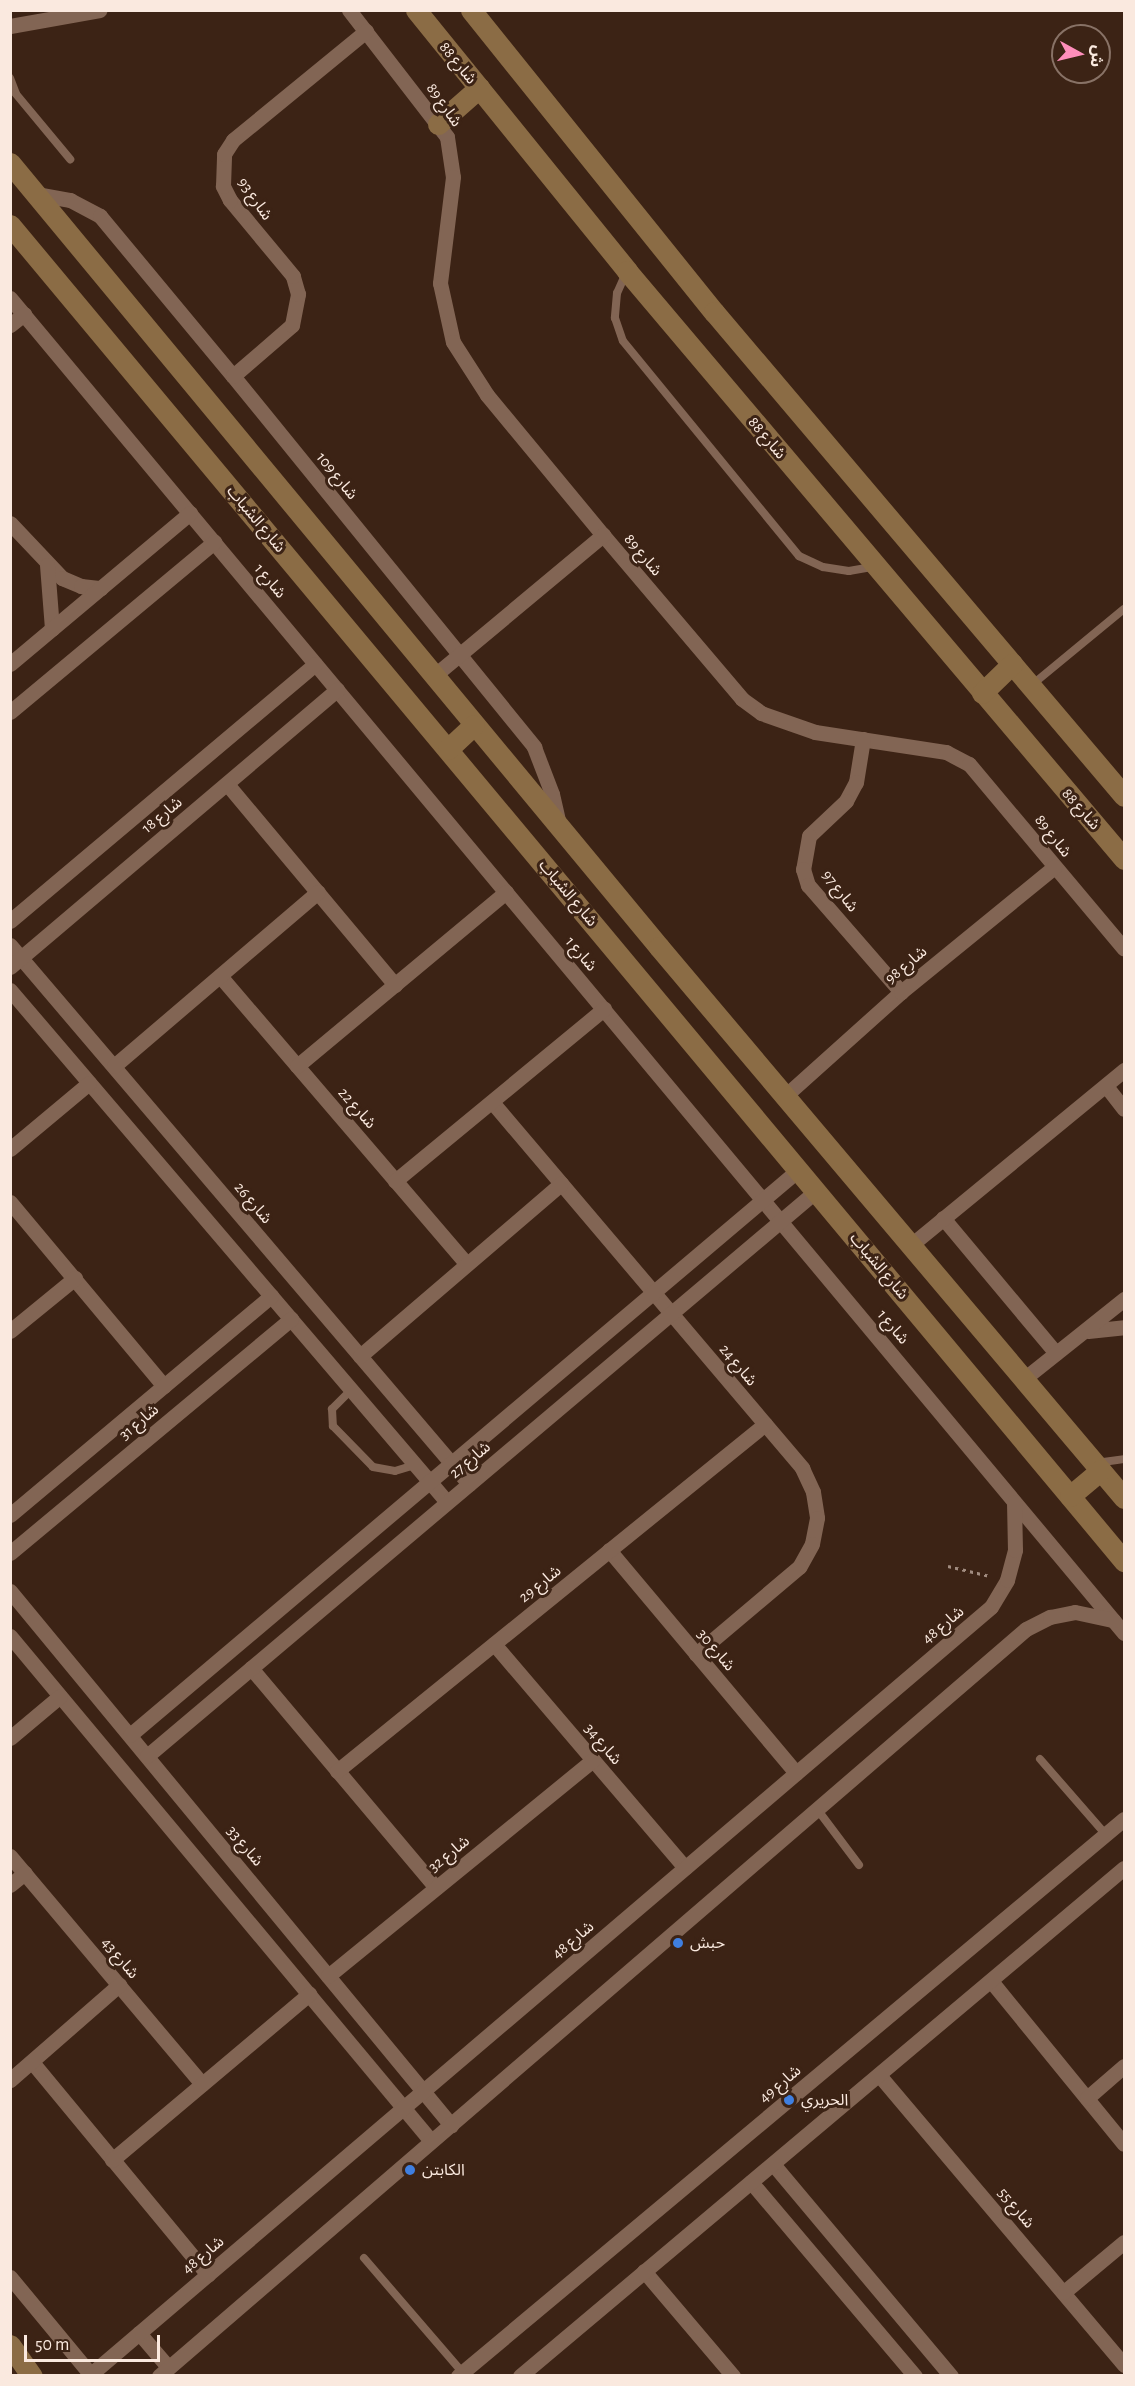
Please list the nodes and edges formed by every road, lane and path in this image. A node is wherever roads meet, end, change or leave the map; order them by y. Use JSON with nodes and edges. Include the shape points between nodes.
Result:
{"nodes":[{"id":1,"x":349,"y":10,"type":"edge"},
{"id":2,"x":416,"y":10,"type":"edge"},
{"id":3,"x":471,"y":10,"type":"edge"},
{"id":4,"x":98,"y":11,"type":"edge"},
{"id":5,"x":10,"y":26,"type":"edge"},
{"id":6,"x":366,"y":31,"type":"junction"},
{"id":7,"x":10,"y":78,"type":"edge"},
{"id":8,"x":479,"y":88,"type":"junction"},
{"id":9,"x":13,"y":93,"type":"edge"},
{"id":10,"x":438,"y":124,"type":"junction"},
{"id":11,"x":69,"y":159,"type":"dead end"},
{"id":12,"x":10,"y":163,"type":"edge"},
{"id":13,"x":36,"y":194,"type":"junction"},
{"id":14,"x":10,"y":225,"type":"edge"},
{"id":15,"x":627,"y":271,"type":"junction"},
{"id":16,"x":10,"y":298,"type":"edge"},
{"id":17,"x":24,"y":314,"type":"junction"},
{"id":18,"x":10,"y":325,"type":"edge"},
{"id":19,"x":233,"y":376,"type":"junction"},
{"id":20,"x":190,"y":513,"type":"junction"},
{"id":21,"x":10,"y":523,"type":"edge"},
{"id":22,"x":603,"y":536,"type":"junction"},
{"id":23,"x":214,"y":542,"type":"junction"},
{"id":24,"x":47,"y":565,"type":"junction"},
{"id":25,"x":874,"y":566,"type":"junction"},
{"id":26,"x":101,"y":588,"type":"junction"},
{"id":27,"x":1125,"y":609,"type":"edge"},
{"id":28,"x":52,"y":629,"type":"junction"},
{"id":29,"x":459,"y":655,"type":"junction"},
{"id":30,"x":1012,"y":663,"type":"junction"},
{"id":31,"x":10,"y":664,"type":"edge"},
{"id":32,"x":315,"y":664,"type":"junction"},
{"id":33,"x":435,"y":675,"type":"junction"},
{"id":34,"x":1031,"y":686,"type":"junction"},
{"id":35,"x":337,"y":690,"type":"junction"},
{"id":36,"x":982,"y":693,"type":"junction"},
{"id":37,"x":10,"y":712,"type":"edge"},
{"id":38,"x":474,"y":725,"type":"junction"},
{"id":39,"x":863,"y":739,"type":"junction"},
{"id":40,"x":448,"y":749,"type":"junction"},
{"id":41,"x":227,"y":783,"type":"junction"},
{"id":42,"x":1125,"y":796,"type":"edge"},
{"id":43,"x":560,"y":828,"type":"junction"},
{"id":44,"x":1125,"y":859,"type":"edge"},
{"id":45,"x":1054,"y":867,"type":"junction"},
{"id":46,"x":318,"y":892,"type":"junction"},
{"id":47,"x":506,"y":892,"type":"junction"},
{"id":48,"x":10,"y":921,"type":"edge"},
{"id":49,"x":10,"y":945,"type":"edge"},
{"id":50,"x":1125,"y":949,"type":"edge"},
{"id":51,"x":16,"y":963,"type":"edge"},
{"id":52,"x":220,"y":976,"type":"junction"},
{"id":53,"x":395,"y":985,"type":"junction"},
{"id":54,"x":10,"y":990,"type":"edge"},
{"id":55,"x":901,"y":992,"type":"junction"},
{"id":56,"x":604,"y":1010,"type":"junction"},
{"id":57,"x":114,"y":1066,"type":"junction"},
{"id":58,"x":297,"y":1066,"type":"junction"},
{"id":59,"x":1125,"y":1071,"type":"edge"},
{"id":60,"x":89,"y":1083,"type":"junction"},
{"id":61,"x":1106,"y":1086,"type":"junction"},
{"id":62,"x":785,"y":1096,"type":"junction"},
{"id":63,"x":492,"y":1102,"type":"junction"},
{"id":64,"x":1125,"y":1110,"type":"edge"},
{"id":65,"x":10,"y":1149,"type":"edge"},
{"id":66,"x":798,"y":1170,"type":"junction"},
{"id":67,"x":395,"y":1180,"type":"junction"},
{"id":68,"x":561,"y":1184,"type":"junction"},
{"id":69,"x":816,"y":1191,"type":"junction"},
{"id":70,"x":763,"y":1199,"type":"junction"},
{"id":71,"x":10,"y":1202,"type":"edge"},
{"id":72,"x":943,"y":1218,"type":"junction"},
{"id":73,"x":780,"y":1221,"type":"junction"},
{"id":74,"x":911,"y":1245,"type":"junction"},
{"id":75,"x":467,"y":1264,"type":"junction"},
{"id":76,"x":75,"y":1278,"type":"junction"},
{"id":77,"x":653,"y":1292,"type":"junction"},
{"id":78,"x":271,"y":1296,"type":"junction"},
{"id":79,"x":1125,"y":1299,"type":"edge"},
{"id":80,"x":671,"y":1313,"type":"junction"},
{"id":81,"x":291,"y":1319,"type":"junction"},
{"id":82,"x":1125,"y":1327,"type":"edge"},
{"id":83,"x":10,"y":1331,"type":"edge"},
{"id":84,"x":1085,"y":1332,"type":"junction"},
{"id":85,"x":1056,"y":1353,"type":"junction"},
{"id":86,"x":360,"y":1356,"type":"junction"},
{"id":87,"x":1025,"y":1378,"type":"junction"},
{"id":88,"x":164,"y":1386,"type":"junction"},
{"id":89,"x":351,"y":1390,"type":"junction"},
{"id":90,"x":765,"y":1424,"type":"junction"},
{"id":91,"x":1125,"y":1459,"type":"edge"},
{"id":92,"x":451,"y":1463,"type":"junction"},
{"id":93,"x":415,"y":1465,"type":"junction"},
{"id":94,"x":1098,"y":1466,"type":"junction"},
{"id":95,"x":429,"y":1482,"type":"junction"},
{"id":96,"x":469,"y":1484,"type":"junction"},
{"id":97,"x":1070,"y":1496,"type":"junction"},
{"id":98,"x":1125,"y":1498,"type":"edge"},
{"id":99,"x":1013,"y":1499,"type":"junction"},
{"id":100,"x":447,"y":1502,"type":"junction"},
{"id":101,"x":10,"y":1515,"type":"edge"},
{"id":102,"x":609,"y":1550,"type":"junction"},
{"id":103,"x":10,"y":1552,"type":"edge"},
{"id":104,"x":1125,"y":1561,"type":"edge"},
{"id":105,"x":948,"y":1566,"type":"dead end"},
{"id":106,"x":1006,"y":1580,"type":"junction"},
{"id":107,"x":10,"y":1591,"type":"edge"},
{"id":108,"x":1120,"y":1627,"type":"edge"},
{"id":109,"x":10,"y":1636,"type":"edge"},
{"id":110,"x":494,"y":1644,"type":"junction"},
{"id":111,"x":696,"y":1654,"type":"junction"},
{"id":112,"x":251,"y":1668,"type":"junction"},
{"id":113,"x":60,"y":1696,"type":"junction"},
{"id":114,"x":130,"y":1736,"type":"junction"},
{"id":115,"x":10,"y":1738,"type":"edge"},
{"id":116,"x":147,"y":1756,"type":"junction"},
{"id":117,"x":593,"y":1760,"type":"junction"},
{"id":118,"x":1040,"y":1760,"type":"dead end"},
{"id":119,"x":338,"y":1771,"type":"junction"},
{"id":120,"x":796,"y":1773,"type":"junction"},
{"id":121,"x":818,"y":1809,"type":"junction"},
{"id":122,"x":1125,"y":1820,"type":"edge"},
{"id":123,"x":1106,"y":1835,"type":"junction"},
{"id":124,"x":10,"y":1856,"type":"edge"},
{"id":125,"x":859,"y":1865,"type":"dead end"},
{"id":126,"x":685,"y":1868,"type":"junction"},
{"id":127,"x":1125,"y":1868,"type":"edge"},
{"id":128,"x":25,"y":1873,"type":"junction"},
{"id":129,"x":10,"y":1885,"type":"edge"},
{"id":130,"x":436,"y":1888,"type":"junction"},
{"id":131,"x":328,"y":1976,"type":"junction"},
{"id":132,"x":991,"y":1981,"type":"junction"},
{"id":133,"x":119,"y":1986,"type":"junction"},
{"id":134,"x":309,"y":1994,"type":"junction"},
{"id":135,"x":32,"y":2062,"type":"junction"},
{"id":136,"x":1125,"y":2066,"type":"edge"},
{"id":137,"x":879,"y":2074,"type":"junction"},
{"id":138,"x":10,"y":2080,"type":"edge"},
{"id":139,"x":202,"y":2084,"type":"junction"},
{"id":140,"x":423,"y":2091,"type":"junction"},
{"id":141,"x":1087,"y":2098,"type":"junction"},
{"id":142,"x":403,"y":2108,"type":"junction"},
{"id":143,"x":451,"y":2125,"type":"junction"},
{"id":144,"x":431,"y":2141,"type":"junction"},
{"id":145,"x":1125,"y":2144,"type":"edge"},
{"id":146,"x":112,"y":2160,"type":"junction"},
{"id":147,"x":773,"y":2164,"type":"junction"},
{"id":148,"x":751,"y":2182,"type":"junction"},
{"id":149,"x":1125,"y":2242,"type":"edge"},
{"id":150,"x":364,"y":2258,"type":"dead end"},
{"id":151,"x":644,"y":2271,"type":"junction"},
{"id":152,"x":208,"y":2275,"type":"junction"},
{"id":153,"x":10,"y":2277,"type":"edge"},
{"id":154,"x":1064,"y":2292,"type":"junction"},
{"id":155,"x":139,"y":2333,"type":"junction"},
{"id":156,"x":10,"y":2345,"type":"edge"},
{"id":157,"x":1125,"y":2365,"type":"edge"},
{"id":158,"x":164,"y":2371,"type":"edge"},
{"id":159,"x":460,"y":2374,"type":"edge"},
{"id":160,"x":91,"y":2375,"type":"edge"},
{"id":161,"x":32,"y":2376,"type":"edge"},
{"id":162,"x":520,"y":2376,"type":"edge"},
{"id":163,"x":733,"y":2376,"type":"edge"},
{"id":164,"x":915,"y":2376,"type":"edge"},
{"id":165,"x":951,"y":2376,"type":"edge"}],
"edges":[{"from":1,"to":6,"type":"street","name":"شارع 89"},
{"from":2,"to":8,"type":"street","name":"شارع 88"},
{"from":3,"to":30,"type":"street","via":[[714,312]]},
{"from":4,"to":5,"type":"street"},
{"from":6,"to":10,"type":"street","name":"شارع 89"},
{"from":6,"to":19,"type":"street","name":"شارع 93","via":[[233,140],[224,154],[223,186],[293,276],[298,294],[292,325]]},
{"from":7,"to":9,"type":"lane"},
{"from":8,"to":10,"type":"street"},
{"from":8,"to":15,"type":"street","name":"شارع 88"},
{"from":9,"to":11,"type":"lane"},
{"from":10,"to":22,"type":"street","name":"شارع 89","via":[[447,137],[453,177],[440,283],[453,342],[487,395]]},
{"from":12,"to":13,"type":"street"},
{"from":13,"to":19,"type":"street","name":"شارع 109","via":[[70,200],[100,216]]},
{"from":13,"to":33,"type":"street"},
{"from":14,"to":40,"type":"street","name":"شارع الشباب"},
{"from":15,"to":25,"type":"street","name":"شارع 88"},
{"from":15,"to":25,"type":"lane","via":[[616,293],[615,310],[623,341],[800,556],[823,567],[849,571]]},
{"from":16,"to":17,"type":"street","name":"شارع 1"},
{"from":17,"to":18,"type":"street"},
{"from":17,"to":20,"type":"street","name":"شارع 1"},
{"from":19,"to":29,"type":"street","name":"شارع 109"},
{"from":20,"to":23,"type":"street","name":"شارع 1"},
{"from":20,"to":26,"type":"street"},
{"from":21,"to":24,"type":"street"},
{"from":22,"to":29,"type":"street"},
{"from":22,"to":39,"type":"street","name":"شارع 89","via":[[742,699],[784,723]]},
{"from":23,"to":32,"type":"street","name":"شارع 1"},
{"from":23,"to":37,"type":"street"},
{"from":24,"to":26,"type":"street","via":[[62,578],[81,586]]},
{"from":24,"to":28,"type":"street"},
{"from":25,"to":36,"type":"street","name":"شارع 88"},
{"from":26,"to":28,"type":"street"},
{"from":27,"to":34,"type":"lane"},
{"from":28,"to":31,"type":"street"},
{"from":29,"to":33,"type":"street"},
{"from":29,"to":43,"type":"street","name":"شارع 109","via":[[534,747]]},
{"from":30,"to":34,"type":"street"},
{"from":30,"to":36,"type":"street"},
{"from":32,"to":35,"type":"street","name":"شارع 1"},
{"from":32,"to":48,"type":"street","name":"شارع 18"},
{"from":33,"to":38,"type":"street"},
{"from":34,"to":42,"type":"street"},
{"from":35,"to":41,"type":"street","name":"شارع 18"},
{"from":35,"to":47,"type":"street","name":"شارع 1"},
{"from":36,"to":44,"type":"street","name":"شارع 88"},
{"from":38,"to":40,"type":"street"},
{"from":38,"to":43,"type":"street"},
{"from":39,"to":45,"type":"street","name":"شارع 89","via":[[930,748],[969,764]]},
{"from":39,"to":55,"type":"street","name":"شارع 97","via":[[856,782],[846,801],[809,836],[803,869],[808,885]]},
{"from":40,"to":66,"type":"street","name":"شارع الشباب"},
{"from":41,"to":46,"type":"street"},
{"from":41,"to":51,"type":"street","name":"شارع 18"},
{"from":43,"to":62,"type":"street"},
{"from":45,"to":50,"type":"street","name":"شارع 89"},
{"from":45,"to":55,"type":"street","name":"شارع 98"},
{"from":46,"to":52,"type":"street"},
{"from":46,"to":53,"type":"street"},
{"from":47,"to":53,"type":"street"},
{"from":47,"to":56,"type":"street","name":"شارع 1"},
{"from":49,"to":51,"type":"street","name":"شارع 26"},
{"from":51,"to":57,"type":"street","name":"شارع 26"},
{"from":52,"to":57,"type":"street"},
{"from":52,"to":58,"type":"street","name":"شارع 22"},
{"from":53,"to":58,"type":"street"},
{"from":54,"to":60,"type":"street"},
{"from":55,"to":62,"type":"street","name":"شارع 98"},
{"from":56,"to":63,"type":"street"},
{"from":56,"to":70,"type":"street","name":"شارع 1"},
{"from":57,"to":86,"type":"street","name":"شارع 26"},
{"from":58,"to":67,"type":"street","name":"شارع 22"},
{"from":59,"to":61,"type":"street"},
{"from":60,"to":65,"type":"street"},
{"from":60,"to":78,"type":"street"},
{"from":61,"to":64,"type":"street"},
{"from":61,"to":72,"type":"street"},
{"from":62,"to":74,"type":"street"},
{"from":63,"to":67,"type":"street"},
{"from":63,"to":68,"type":"street","name":"شارع 24"},
{"from":66,"to":69,"type":"street","name":"شارع الشباب"},
{"from":66,"to":70,"type":"street","name":"شارع 27"},
{"from":67,"to":75,"type":"street","name":"شارع 22"},
{"from":68,"to":75,"type":"street"},
{"from":68,"to":77,"type":"street","name":"شارع 24"},
{"from":69,"to":73,"type":"street","name":"شارع 27"},
{"from":69,"to":97,"type":"street","name":"شارع الشباب"},
{"from":70,"to":73,"type":"street","name":"شارع 1"},
{"from":70,"to":77,"type":"street","name":"شارع 27"},
{"from":71,"to":76,"type":"street"},
{"from":72,"to":74,"type":"street"},
{"from":72,"to":85,"type":"street"},
{"from":73,"to":80,"type":"street","name":"شارع 27"},
{"from":73,"to":99,"type":"street","name":"شارع 1"},
{"from":74,"to":87,"type":"street"},
{"from":75,"to":86,"type":"street"},
{"from":76,"to":83,"type":"street"},
{"from":76,"to":88,"type":"street"},
{"from":77,"to":80,"type":"street","name":"شارع 24"},
{"from":77,"to":92,"type":"street","name":"شارع 27"},
{"from":78,"to":81,"type":"street"},
{"from":78,"to":88,"type":"street","name":"شارع 31"},
{"from":79,"to":84,"type":"street"},
{"from":80,"to":90,"type":"street","name":"شارع 24"},
{"from":80,"to":96,"type":"street","name":"شارع 27"},
{"from":81,"to":89,"type":"street"},
{"from":81,"to":103,"type":"street","name":"شارع 31"},
{"from":82,"to":84,"type":"street"},
{"from":84,"to":85,"type":"street"},
{"from":85,"to":87,"type":"street"},
{"from":86,"to":92,"type":"street","name":"شارع 26"},
{"from":87,"to":94,"type":"street"},
{"from":88,"to":101,"type":"street","name":"شارع 31"},
{"from":89,"to":93,"type":"street"},
{"from":89,"to":93,"type":"lane","via":[[332,1409],[333,1426],[373,1467],[396,1471]]},
{"from":90,"to":102,"type":"street","name":"شارع 29"},
{"from":90,"to":111,"type":"street","name":"شارع 24","via":[[802,1468],[813,1492],[817,1518],[812,1544],[799,1568]]},
{"from":91,"to":94,"type":"lane"},
{"from":92,"to":95,"type":"street","name":"شارع 27"},
{"from":92,"to":96,"type":"street","name":"شارع 26"},
{"from":93,"to":95,"type":"street"},
{"from":94,"to":97,"type":"street"},
{"from":94,"to":98,"type":"street"},
{"from":95,"to":100,"type":"street"},
{"from":95,"to":114,"type":"street","name":"شارع 27"},
{"from":96,"to":100,"type":"street","name":"شارع 27"},
{"from":97,"to":104,"type":"street","name":"شارع الشباب"},
{"from":99,"to":106,"type":"street","name":"شارع 48","via":[[1015,1550]]},
{"from":99,"to":108,"type":"street","name":"شارع 1"},
{"from":100,"to":112,"type":"street","name":"شارع 27"},
{"from":102,"to":110,"type":"street","name":"شارع 29"},
{"from":102,"to":111,"type":"street","name":"شارع 30"},
{"from":105,"to":106,"type":"path"},
{"from":106,"to":120,"type":"street","name":"شارع 48","via":[[991,1607]]},
{"from":107,"to":114,"type":"street","name":"شارع 33"},
{"from":108,"to":121,"type":"street","via":[[1075,1612],[1050,1617],[1026,1629]]},
{"from":109,"to":113,"type":"street"},
{"from":110,"to":117,"type":"street","name":"شارع 34"},
{"from":110,"to":119,"type":"street","name":"شارع 29"},
{"from":111,"to":120,"type":"street","name":"شارع 30"},
{"from":112,"to":116,"type":"street","name":"شارع 27"},
{"from":112,"to":119,"type":"street"},
{"from":113,"to":115,"type":"street"},
{"from":113,"to":134,"type":"street"},
{"from":114,"to":116,"type":"street","name":"شارع 33"},
{"from":116,"to":131,"type":"street","name":"شارع 33"},
{"from":117,"to":126,"type":"street","name":"شارع 34"},
{"from":117,"to":130,"type":"street","name":"شارع 32"},
{"from":118,"to":123,"type":"lane"},
{"from":119,"to":130,"type":"street"},
{"from":120,"to":126,"type":"street","name":"شارع 48"},
{"from":121,"to":125,"type":"lane"},
{"from":121,"to":143,"type":"street"},
{"from":122,"to":123,"type":"street","name":"شارع 49"},
{"from":123,"to":159,"type":"street","name":"شارع 49"},
{"from":124,"to":128,"type":"street","name":"شارع 43"},
{"from":126,"to":140,"type":"street","name":"شارع 48"},
{"from":127,"to":132,"type":"street"},
{"from":128,"to":129,"type":"street"},
{"from":128,"to":133,"type":"street","name":"شارع 43"},
{"from":130,"to":131,"type":"street","name":"شارع 32"},
{"from":131,"to":140,"type":"street","name":"شارع 33"},
{"from":132,"to":137,"type":"street"},
{"from":132,"to":141,"type":"street"},
{"from":133,"to":135,"type":"street"},
{"from":133,"to":139,"type":"street","name":"شارع 43"},
{"from":134,"to":139,"type":"street"},
{"from":134,"to":142,"type":"street"},
{"from":135,"to":138,"type":"street"},
{"from":135,"to":146,"type":"street"},
{"from":136,"to":141,"type":"street"},
{"from":137,"to":147,"type":"street"},
{"from":137,"to":154,"type":"street","name":"شارع 55"},
{"from":139,"to":146,"type":"street"},
{"from":140,"to":142,"type":"street","name":"شارع 48"},
{"from":140,"to":143,"type":"street","name":"شارع 33"},
{"from":141,"to":145,"type":"street"},
{"from":142,"to":144,"type":"street"},
{"from":142,"to":152,"type":"street","name":"شارع 48"},
{"from":143,"to":144,"type":"street"},
{"from":144,"to":158,"type":"street"},
{"from":146,"to":152,"type":"street"},
{"from":147,"to":148,"type":"street"},
{"from":147,"to":165,"type":"street"},
{"from":148,"to":151,"type":"street"},
{"from":148,"to":164,"type":"street"},
{"from":149,"to":154,"type":"street"},
{"from":150,"to":159,"type":"lane"},
{"from":151,"to":162,"type":"street"},
{"from":151,"to":163,"type":"street"},
{"from":152,"to":155,"type":"street","name":"شارع 48"},
{"from":153,"to":160,"type":"street"},
{"from":154,"to":157,"type":"street","name":"شارع 55"},
{"from":155,"to":158,"type":"street"},
{"from":155,"to":160,"type":"street","name":"شارع 48"},
{"from":156,"to":161,"type":"street"}]}
